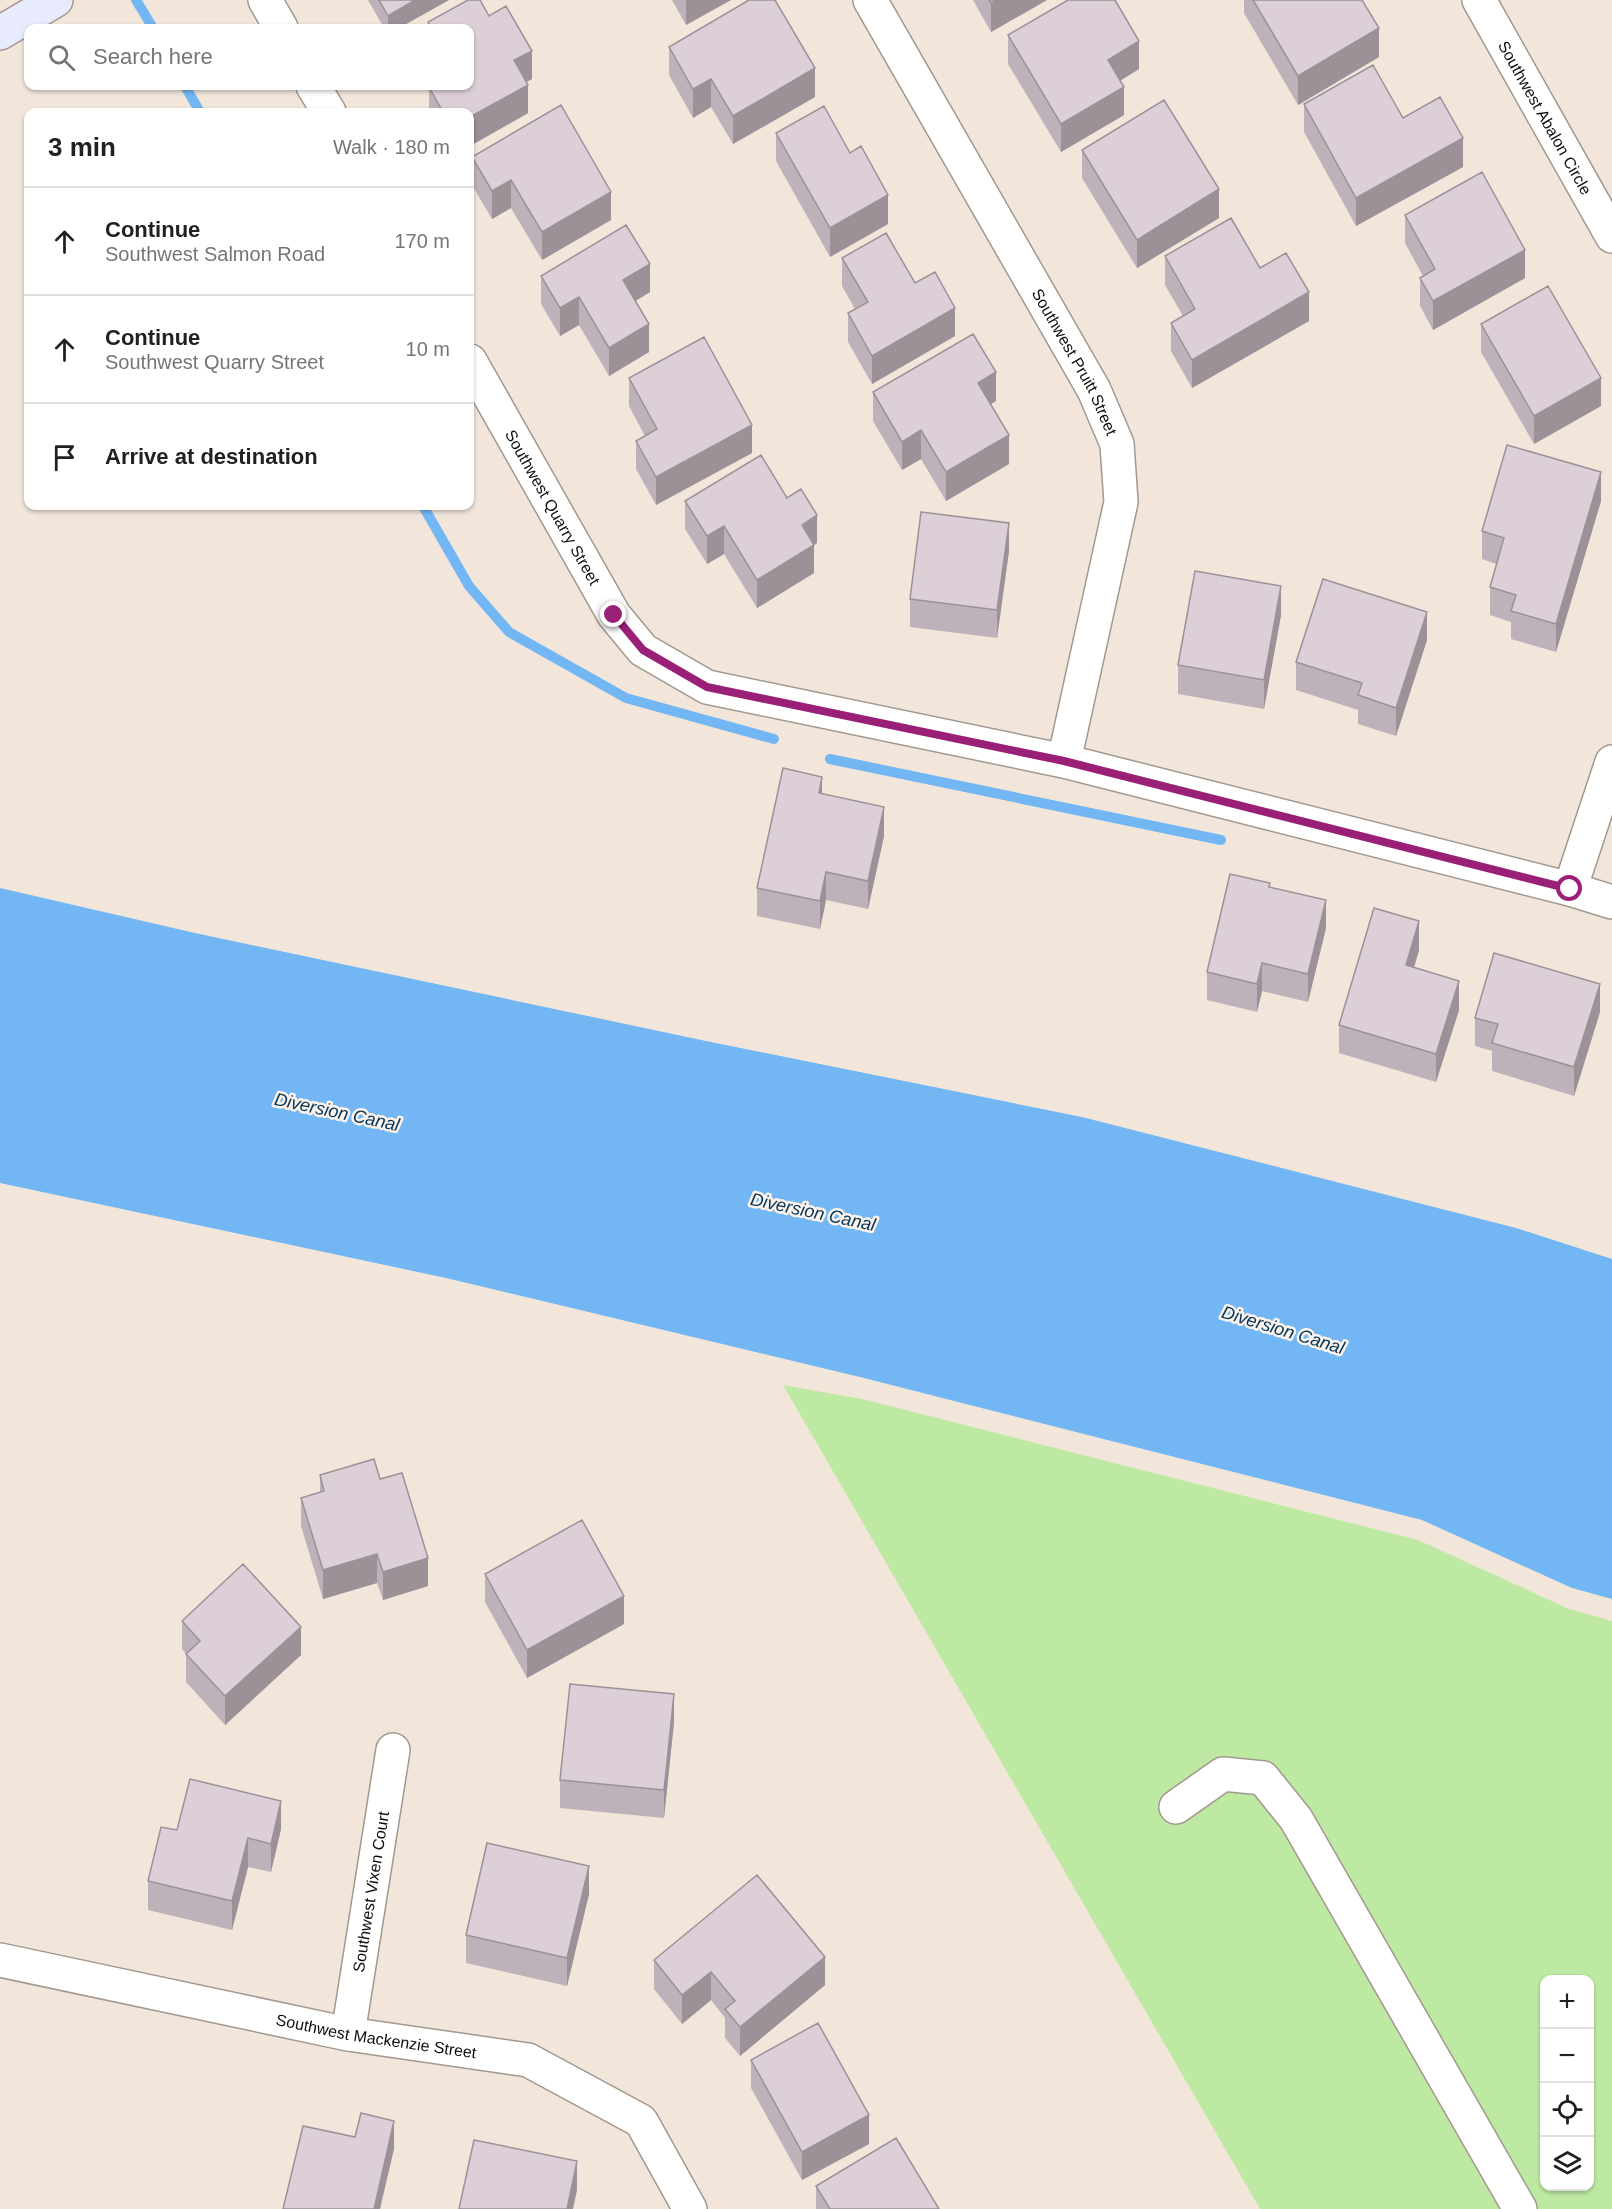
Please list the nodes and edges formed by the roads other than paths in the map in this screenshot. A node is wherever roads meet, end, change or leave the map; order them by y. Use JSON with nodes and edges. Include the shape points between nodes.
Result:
{"nodes":[{"id":1,"x":56,"y":0,"type":"edge"},
{"id":2,"x":265,"y":0,"type":"edge"},
{"id":3,"x":870,"y":0,"type":"edge"},
{"id":4,"x":1479,"y":0,"type":"edge"},
{"id":5,"x":279,"y":24,"type":"edge"},
{"id":6,"x":0,"y":33,"type":"edge"},
{"id":7,"x":315,"y":90,"type":"edge"},
{"id":8,"x":326,"y":108,"type":"edge"},
{"id":9,"x":1612,"y":236,"type":"edge"},
{"id":10,"x":474,"y":368,"type":"edge"},
{"id":11,"x":1064,"y":761,"type":"junction"},
{"id":12,"x":1612,"y":762,"type":"edge"},
{"id":13,"x":1570,"y":889,"type":"junction"},
{"id":14,"x":1612,"y":902,"type":"edge"},
{"id":15,"x":393,"y":1750,"type":"dead end"},
{"id":16,"x":1176,"y":1808,"type":"dead end"},
{"id":17,"x":0,"y":1960,"type":"edge"},
{"id":18,"x":348,"y":2034,"type":"junction"},
{"id":19,"x":690,"y":2209,"type":"edge"},
{"id":20,"x":1520,"y":2209,"type":"edge"}],
"edges":[{"from":1,"to":6,"type":"street"},
{"from":2,"to":5,"type":"street"},
{"from":3,"to":11,"type":"street","name":"Southwest Pruitt Street","via":[[1094,390],[1117,444],[1121,502]]},
{"from":4,"to":9,"type":"street","name":"Southwest Abalon Circle"},
{"from":7,"to":8,"type":"street"},
{"from":10,"to":11,"type":"street","name":"Southwest Quarry Street","via":[[614,615],[643,650],[707,687]]},
{"from":11,"to":13,"type":"street"},
{"from":12,"to":13,"type":"street"},
{"from":13,"to":14,"type":"street"},
{"from":15,"to":18,"type":"street","name":"Southwest Vixen Court"},
{"from":16,"to":20,"type":"street","via":[[1223,1774],[1263,1778],[1296,1819]]},
{"from":17,"to":18,"type":"street","name":"Southwest Mackenzie Street"},
{"from":18,"to":19,"type":"street","name":"Southwest Mackenzie Street","via":[[528,2060],[641,2121]]}]}
